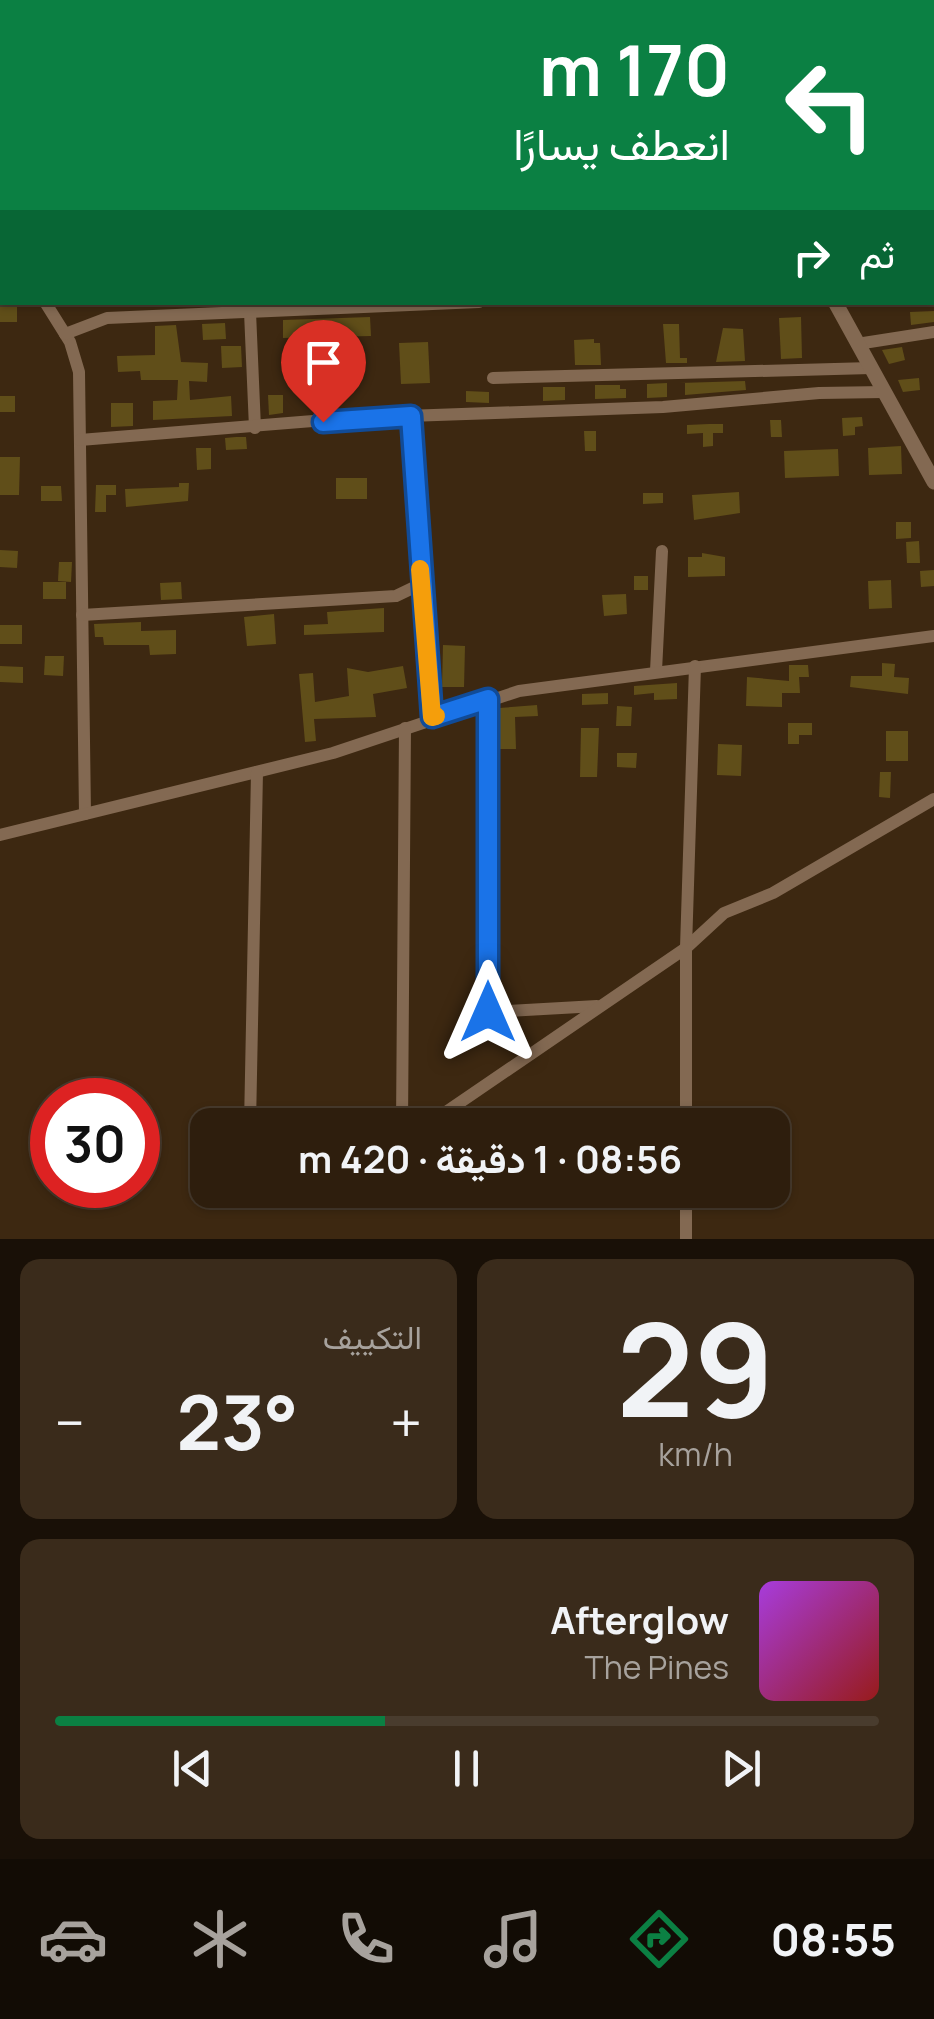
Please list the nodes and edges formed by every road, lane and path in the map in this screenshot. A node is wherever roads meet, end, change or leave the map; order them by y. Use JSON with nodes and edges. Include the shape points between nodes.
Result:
{"nodes":[{"id":1,"x":47,"y":305,"type":"edge"},
{"id":2,"x":58,"y":305,"type":"edge"},
{"id":3,"x":343,"y":305,"type":"edge"},
{"id":4,"x":837,"y":305,"type":"edge"},
{"id":5,"x":252,"y":307,"type":"edge"},
{"id":6,"x":62,"y":329,"type":"junction"},
{"id":7,"x":934,"y":332,"type":"edge"},
{"id":8,"x":857,"y":344,"type":"junction"},
{"id":9,"x":870,"y":368,"type":"junction"},
{"id":10,"x":761,"y":369,"type":"junction"},
{"id":11,"x":493,"y":378,"type":"dead end"},
{"id":12,"x":884,"y":392,"type":"junction"},
{"id":13,"x":763,"y":396,"type":"junction"},
{"id":14,"x":411,"y":416,"type":"junction"},
{"id":15,"x":254,"y":428,"type":"junction"},
{"id":16,"x":80,"y":440,"type":"junction"},
{"id":17,"x":934,"y":482,"type":"edge"},
{"id":18,"x":662,"y":551,"type":"dead end"},
{"id":19,"x":421,"y":584,"type":"junction"},
{"id":20,"x":82,"y":615,"type":"junction"},
{"id":21,"x":934,"y":636,"type":"edge"},
{"id":22,"x":695,"y":666,"type":"junction"},
{"id":23,"x":656,"y":671,"type":"junction"},
{"id":24,"x":488,"y":699,"type":"junction"},
{"id":25,"x":432,"y":717,"type":"junction"},
{"id":26,"x":405,"y":728,"type":"junction"},
{"id":27,"x":257,"y":772,"type":"junction"},
{"id":28,"x":934,"y":799,"type":"edge"},
{"id":29,"x":85,"y":814,"type":"junction"},
{"id":30,"x":0,"y":835,"type":"edge"},
{"id":31,"x":686,"y":948,"type":"junction"},
{"id":32,"x":600,"y":1006,"type":"junction"},
{"id":33,"x":250,"y":1108,"type":"edge"},
{"id":34,"x":402,"y":1108,"type":"edge"},
{"id":35,"x":452,"y":1108,"type":"edge"},
{"id":36,"x":686,"y":1108,"type":"edge"},
{"id":37,"x":686,"y":1208,"type":"edge"},
{"id":38,"x":686,"y":1239,"type":"edge"}],
"edges":[{"from":1,"to":6,"type":"street"},
{"from":2,"to":6,"type":"street"},
{"from":3,"to":5,"type":"street"},
{"from":4,"to":8,"type":"street"},
{"from":5,"to":6,"type":"street","via":[[107,318]]},
{"from":5,"to":15,"type":"street"},
{"from":6,"to":16,"type":"street","via":[[78,372]]},
{"from":7,"to":8,"type":"street"},
{"from":8,"to":9,"type":"street"},
{"from":9,"to":10,"type":"street"},
{"from":9,"to":12,"type":"street"},
{"from":10,"to":11,"type":"street"},
{"from":10,"to":13,"type":"street"},
{"from":12,"to":13,"type":"street"},
{"from":12,"to":17,"type":"street"},
{"from":13,"to":14,"type":"street","via":[[662,407]]},
{"from":14,"to":15,"type":"street"},
{"from":14,"to":19,"type":"street"},
{"from":15,"to":16,"type":"street"},
{"from":16,"to":20,"type":"street"},
{"from":18,"to":23,"type":"street"},
{"from":19,"to":20,"type":"street","via":[[396,596]]},
{"from":19,"to":25,"type":"street"},
{"from":20,"to":29,"type":"street"},
{"from":21,"to":22,"type":"street"},
{"from":22,"to":23,"type":"street"},
{"from":22,"to":31,"type":"street"},
{"from":23,"to":24,"type":"street"},
{"from":24,"to":25,"type":"street"},
{"from":24,"to":32,"type":"street","via":[[488,1012]]},
{"from":25,"to":26,"type":"street"},
{"from":26,"to":27,"type":"street"},
{"from":26,"to":34,"type":"street"},
{"from":27,"to":29,"type":"street"},
{"from":27,"to":33,"type":"street"},
{"from":28,"to":31,"type":"street","via":[[773,894],[724,913]]},
{"from":29,"to":30,"type":"street"},
{"from":31,"to":32,"type":"street"},
{"from":31,"to":36,"type":"street"},
{"from":32,"to":35,"type":"street"},
{"from":37,"to":38,"type":"street"}]}
